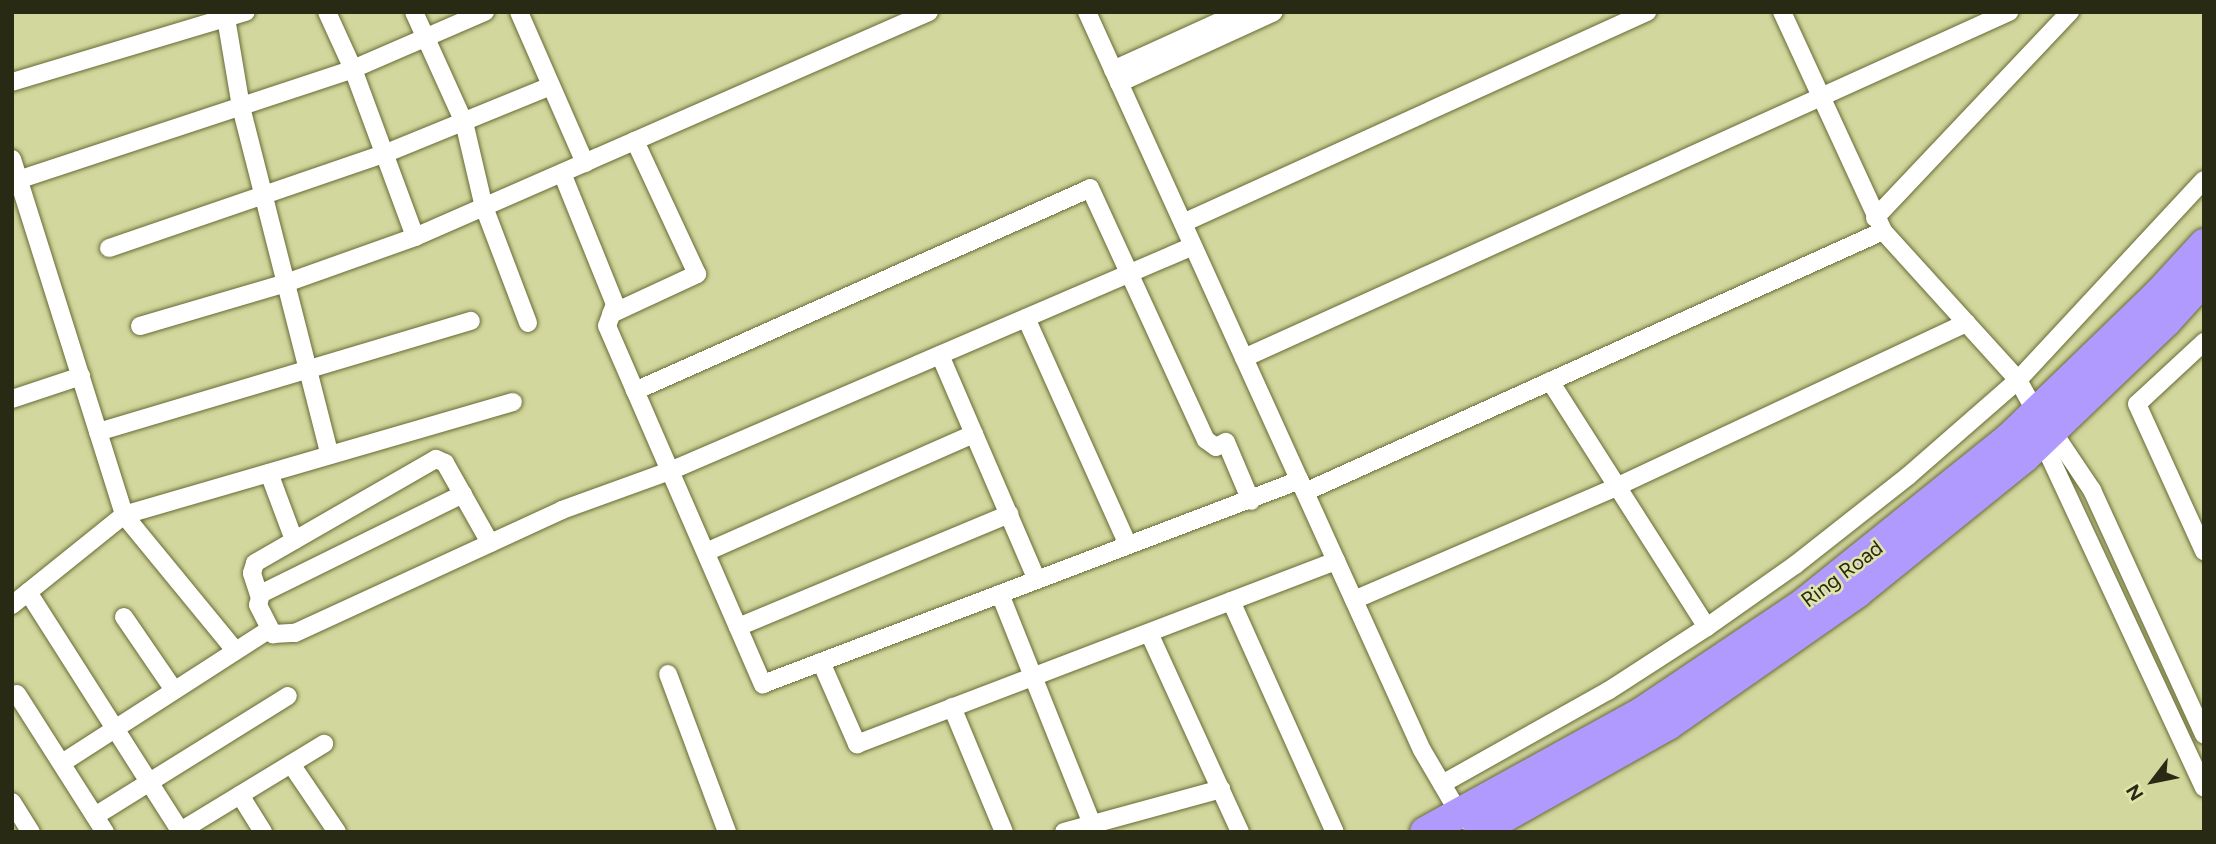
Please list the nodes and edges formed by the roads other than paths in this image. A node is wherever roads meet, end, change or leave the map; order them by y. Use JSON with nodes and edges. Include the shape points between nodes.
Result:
{"nodes":[{"id":1,"x":246,"y":12,"type":"edge"},
{"id":2,"x":327,"y":12,"type":"edge"},
{"id":3,"x":414,"y":12,"type":"edge"},
{"id":4,"x":485,"y":12,"type":"edge"},
{"id":5,"x":519,"y":12,"type":"edge"},
{"id":6,"x":929,"y":12,"type":"edge"},
{"id":7,"x":1087,"y":12,"type":"edge"},
{"id":8,"x":1241,"y":12,"type":"edge"},
{"id":9,"x":1274,"y":12,"type":"edge"},
{"id":10,"x":1647,"y":12,"type":"edge"},
{"id":11,"x":1782,"y":12,"type":"edge"},
{"id":12,"x":2009,"y":12,"type":"edge"},
{"id":13,"x":2070,"y":12,"type":"edge"},
{"id":14,"x":225,"y":15,"type":"edge"},
{"id":15,"x":897,"y":19,"type":"edge"},
{"id":16,"x":425,"y":38,"type":"junction"},
{"id":17,"x":353,"y":69,"type":"junction"},
{"id":18,"x":1116,"y":77,"type":"junction"},
{"id":19,"x":12,"y":82,"type":"edge"},
{"id":20,"x":551,"y":86,"type":"junction"},
{"id":21,"x":1820,"y":97,"type":"junction"},
{"id":22,"x":240,"y":107,"type":"junction"},
{"id":23,"x":464,"y":121,"type":"junction"},
{"id":24,"x":635,"y":141,"type":"junction"},
{"id":25,"x":384,"y":154,"type":"junction"},
{"id":26,"x":12,"y":159,"type":"edge"},
{"id":27,"x":585,"y":163,"type":"junction"},
{"id":28,"x":562,"y":173,"type":"junction"},
{"id":29,"x":2204,"y":180,"type":"edge"},
{"id":30,"x":16,"y":181,"type":"edge"},
{"id":31,"x":263,"y":193,"type":"junction"},
{"id":32,"x":484,"y":207,"type":"junction"},
{"id":33,"x":1183,"y":223,"type":"junction"},
{"id":34,"x":1879,"y":225,"type":"junction"},
{"id":35,"x":415,"y":237,"type":"junction"},
{"id":36,"x":2204,"y":244,"type":"edge"},
{"id":37,"x":1193,"y":246,"type":"junction"},
{"id":38,"x":109,"y":248,"type":"dead end"},
{"id":39,"x":1130,"y":273,"type":"junction"},
{"id":40,"x":2204,"y":280,"type":"edge"},
{"id":41,"x":286,"y":283,"type":"junction"},
{"id":42,"x":611,"y":314,"type":"junction"},
{"id":43,"x":1026,"y":318,"type":"junction"},
{"id":44,"x":471,"y":320,"type":"dead end"},
{"id":45,"x":528,"y":323,"type":"dead end"},
{"id":46,"x":1966,"y":323,"type":"junction"},
{"id":47,"x":140,"y":326,"type":"dead end"},
{"id":48,"x":2204,"y":342,"type":"edge"},
{"id":49,"x":940,"y":355,"type":"junction"},
{"id":50,"x":1244,"y":358,"type":"junction"},
{"id":51,"x":308,"y":370,"type":"junction"},
{"id":52,"x":81,"y":376,"type":"junction"},
{"id":53,"x":2018,"y":380,"type":"junction"},
{"id":54,"x":1550,"y":381,"type":"junction"},
{"id":55,"x":635,"y":391,"type":"junction"},
{"id":56,"x":12,"y":399,"type":"edge"},
{"id":57,"x":513,"y":402,"type":"dead end"},
{"id":58,"x":2044,"y":428,"type":"junction"},
{"id":59,"x":98,"y":432,"type":"junction"},
{"id":60,"x":974,"y":434,"type":"junction"},
{"id":61,"x":330,"y":455,"type":"junction"},
{"id":62,"x":670,"y":471,"type":"junction"},
{"id":63,"x":269,"y":473,"type":"junction"},
{"id":64,"x":1302,"y":486,"type":"junction"},
{"id":65,"x":1616,"y":487,"type":"junction"},
{"id":66,"x":463,"y":494,"type":"junction"},
{"id":67,"x":1251,"y":501,"type":"junction"},
{"id":68,"x":1009,"y":514,"type":"junction"},
{"id":69,"x":124,"y":515,"type":"junction"},
{"id":70,"x":294,"y":540,"type":"junction"},
{"id":71,"x":491,"y":543,"type":"junction"},
{"id":72,"x":1128,"y":545,"type":"junction"},
{"id":73,"x":2204,"y":551,"type":"edge"},
{"id":74,"x":705,"y":552,"type":"junction"},
{"id":75,"x":1336,"y":561,"type":"junction"},
{"id":76,"x":1037,"y":580,"type":"junction"},
{"id":77,"x":28,"y":592,"type":"junction"},
{"id":78,"x":1000,"y":594,"type":"junction"},
{"id":79,"x":260,"y":595,"type":"junction"},
{"id":80,"x":1354,"y":600,"type":"junction"},
{"id":81,"x":1231,"y":601,"type":"junction"},
{"id":82,"x":12,"y":605,"type":"edge"},
{"id":83,"x":124,"y":617,"type":"dead end"},
{"id":84,"x":738,"y":627,"type":"junction"},
{"id":85,"x":1707,"y":627,"type":"junction"},
{"id":86,"x":270,"y":629,"type":"junction"},
{"id":87,"x":1149,"y":632,"type":"junction"},
{"id":88,"x":235,"y":650,"type":"junction"},
{"id":89,"x":821,"y":662,"type":"junction"},
{"id":90,"x":668,"y":674,"type":"dead end"},
{"id":91,"x":1035,"y":676,"type":"junction"},
{"id":92,"x":174,"y":690,"type":"junction"},
{"id":93,"x":17,"y":694,"type":"dead end"},
{"id":94,"x":288,"y":696,"type":"dead end"},
{"id":95,"x":952,"y":707,"type":"junction"},
{"id":96,"x":118,"y":727,"type":"junction"},
{"id":97,"x":2204,"y":735,"type":"edge"},
{"id":98,"x":324,"y":744,"type":"dead end"},
{"id":99,"x":62,"y":763,"type":"junction"},
{"id":100,"x":291,"y":764,"type":"junction"},
{"id":101,"x":151,"y":781,"type":"junction"},
{"id":102,"x":1442,"y":784,"type":"junction"},
{"id":103,"x":1221,"y":789,"type":"junction"},
{"id":104,"x":2204,"y":789,"type":"edge"},
{"id":105,"x":240,"y":795,"type":"junction"},
{"id":106,"x":12,"y":802,"type":"edge"},
{"id":107,"x":95,"y":816,"type":"junction"},
{"id":108,"x":1092,"y":824,"type":"junction"},
{"id":109,"x":1469,"y":826,"type":"edge"},
{"id":110,"x":180,"y":831,"type":"edge"},
{"id":111,"x":31,"y":832,"type":"edge"},
{"id":112,"x":105,"y":832,"type":"edge"},
{"id":113,"x":263,"y":832,"type":"edge"},
{"id":114,"x":337,"y":832,"type":"edge"},
{"id":115,"x":727,"y":832,"type":"edge"},
{"id":116,"x":1004,"y":832,"type":"edge"},
{"id":117,"x":1064,"y":832,"type":"edge"},
{"id":118,"x":1240,"y":832,"type":"edge"},
{"id":119,"x":1335,"y":832,"type":"edge"},
{"id":120,"x":1425,"y":832,"type":"edge"}],
"edges":[{"from":1,"to":14,"type":"street"},
{"from":2,"to":17,"type":"street"},
{"from":3,"to":16,"type":"street"},
{"from":4,"to":16,"type":"street"},
{"from":5,"to":20,"type":"street"},
{"from":6,"to":15,"type":"street"},
{"from":7,"to":18,"type":"street"},
{"from":8,"to":18,"type":"street"},
{"from":9,"to":18,"type":"street"},
{"from":10,"to":33,"type":"street"},
{"from":11,"to":21,"type":"street"},
{"from":12,"to":21,"type":"street"},
{"from":13,"to":34,"type":"street"},
{"from":14,"to":19,"type":"street"},
{"from":14,"to":22,"type":"street"},
{"from":15,"to":24,"type":"street"},
{"from":16,"to":17,"type":"street"},
{"from":16,"to":23,"type":"street"},
{"from":17,"to":22,"type":"street"},
{"from":17,"to":25,"type":"street"},
{"from":18,"to":33,"type":"street"},
{"from":20,"to":23,"type":"street"},
{"from":20,"to":27,"type":"street"},
{"from":21,"to":34,"type":"street"},
{"from":21,"to":50,"type":"street"},
{"from":22,"to":30,"type":"street"},
{"from":22,"to":31,"type":"street"},
{"from":23,"to":25,"type":"street"},
{"from":23,"to":32,"type":"street"},
{"from":24,"to":27,"type":"street"},
{"from":24,"to":42,"type":"street","via":[[698,269],[694,278]]},
{"from":25,"to":31,"type":"street"},
{"from":25,"to":35,"type":"street"},
{"from":26,"to":30,"type":"street"},
{"from":27,"to":28,"type":"street"},
{"from":28,"to":32,"type":"street"},
{"from":28,"to":42,"type":"street","via":[[615,304]]},
{"from":29,"to":53,"type":"street"},
{"from":30,"to":52,"type":"street"},
{"from":31,"to":38,"type":"street"},
{"from":31,"to":41,"type":"street"},
{"from":32,"to":35,"type":"street"},
{"from":32,"to":45,"type":"street"},
{"from":33,"to":37,"type":"street"},
{"from":34,"to":46,"type":"street"},
{"from":34,"to":54,"type":"street"},
{"from":35,"to":41,"type":"street"},
{"from":36,"to":58,"type":"highway","name":"Ring Road"},
{"from":37,"to":39,"type":"street"},
{"from":37,"to":50,"type":"street"},
{"from":39,"to":43,"type":"street"},
{"from":39,"to":55,"type":"street","via":[[1090,188]]},
{"from":39,"to":67,"type":"street","via":[[1206,440],[1216,447],[1226,442]]},
{"from":40,"to":58,"type":"highway","name":"Ring Road"},
{"from":41,"to":47,"type":"street"},
{"from":41,"to":51,"type":"street"},
{"from":42,"to":55,"type":"street","via":[[607,326]]},
{"from":43,"to":49,"type":"street"},
{"from":43,"to":72,"type":"street"},
{"from":44,"to":51,"type":"street"},
{"from":46,"to":53,"type":"street"},
{"from":46,"to":65,"type":"street"},
{"from":48,"to":73,"type":"street","via":[[2137,404]]},
{"from":49,"to":60,"type":"street"},
{"from":49,"to":62,"type":"street"},
{"from":50,"to":64,"type":"street"},
{"from":51,"to":59,"type":"street"},
{"from":51,"to":61,"type":"street"},
{"from":52,"to":56,"type":"street"},
{"from":52,"to":59,"type":"street"},
{"from":53,"to":58,"type":"street"},
{"from":53,"to":85,"type":"street","via":[[1908,476]]},
{"from":54,"to":64,"type":"street"},
{"from":54,"to":65,"type":"street"},
{"from":55,"to":62,"type":"street"},
{"from":57,"to":61,"type":"street"},
{"from":58,"to":97,"type":"street","via":[[2092,491]]},
{"from":58,"to":104,"type":"street"},
{"from":58,"to":109,"type":"highway","name":"Ring Road","via":[[1804,603]]},
{"from":59,"to":69,"type":"street"},
{"from":60,"to":68,"type":"street"},
{"from":60,"to":74,"type":"street"},
{"from":61,"to":63,"type":"street"},
{"from":62,"to":71,"type":"street","via":[[562,510]]},
{"from":62,"to":74,"type":"street"},
{"from":63,"to":69,"type":"street"},
{"from":63,"to":70,"type":"street"},
{"from":64,"to":67,"type":"street"},
{"from":64,"to":75,"type":"street"},
{"from":65,"to":80,"type":"street"},
{"from":65,"to":85,"type":"street"},
{"from":66,"to":70,"type":"street","via":[[445,463],[436,459]]},
{"from":66,"to":71,"type":"street"},
{"from":66,"to":79,"type":"street"},
{"from":67,"to":72,"type":"street"},
{"from":68,"to":76,"type":"street"},
{"from":68,"to":84,"type":"street"},
{"from":69,"to":77,"type":"street"},
{"from":69,"to":88,"type":"street"},
{"from":70,"to":79,"type":"street","via":[[252,568]]},
{"from":71,"to":86,"type":"street","via":[[288,636]]},
{"from":72,"to":76,"type":"street"},
{"from":74,"to":84,"type":"street"},
{"from":75,"to":80,"type":"street"},
{"from":75,"to":81,"type":"street"},
{"from":76,"to":78,"type":"street"},
{"from":77,"to":82,"type":"street"},
{"from":77,"to":96,"type":"street"},
{"from":78,"to":89,"type":"street"},
{"from":78,"to":91,"type":"street"},
{"from":79,"to":86,"type":"street","via":[[258,605]]},
{"from":80,"to":102,"type":"street"},
{"from":81,"to":87,"type":"street"},
{"from":81,"to":119,"type":"street"},
{"from":83,"to":92,"type":"street"},
{"from":84,"to":89,"type":"street","via":[[763,684]]},
{"from":85,"to":102,"type":"street","via":[[1608,691]]},
{"from":86,"to":88,"type":"street"},
{"from":87,"to":91,"type":"street"},
{"from":87,"to":103,"type":"street"},
{"from":88,"to":92,"type":"street"},
{"from":89,"to":95,"type":"street","via":[[857,744]]},
{"from":90,"to":115,"type":"street"},
{"from":91,"to":95,"type":"street"},
{"from":91,"to":108,"type":"street"},
{"from":92,"to":96,"type":"street"},
{"from":93,"to":99,"type":"street"},
{"from":94,"to":101,"type":"street"},
{"from":95,"to":116,"type":"street"},
{"from":96,"to":99,"type":"street"},
{"from":96,"to":101,"type":"street"},
{"from":98,"to":100,"type":"street"},
{"from":99,"to":107,"type":"street"},
{"from":100,"to":105,"type":"street"},
{"from":100,"to":114,"type":"street"},
{"from":101,"to":107,"type":"street"},
{"from":101,"to":110,"type":"street"},
{"from":102,"to":109,"type":"street"},
{"from":103,"to":108,"type":"street"},
{"from":103,"to":118,"type":"street"},
{"from":105,"to":110,"type":"street"},
{"from":105,"to":113,"type":"street"},
{"from":106,"to":111,"type":"street"},
{"from":107,"to":112,"type":"street"},
{"from":108,"to":117,"type":"street"},
{"from":109,"to":120,"type":"highway","name":"Ring Road"}]}
